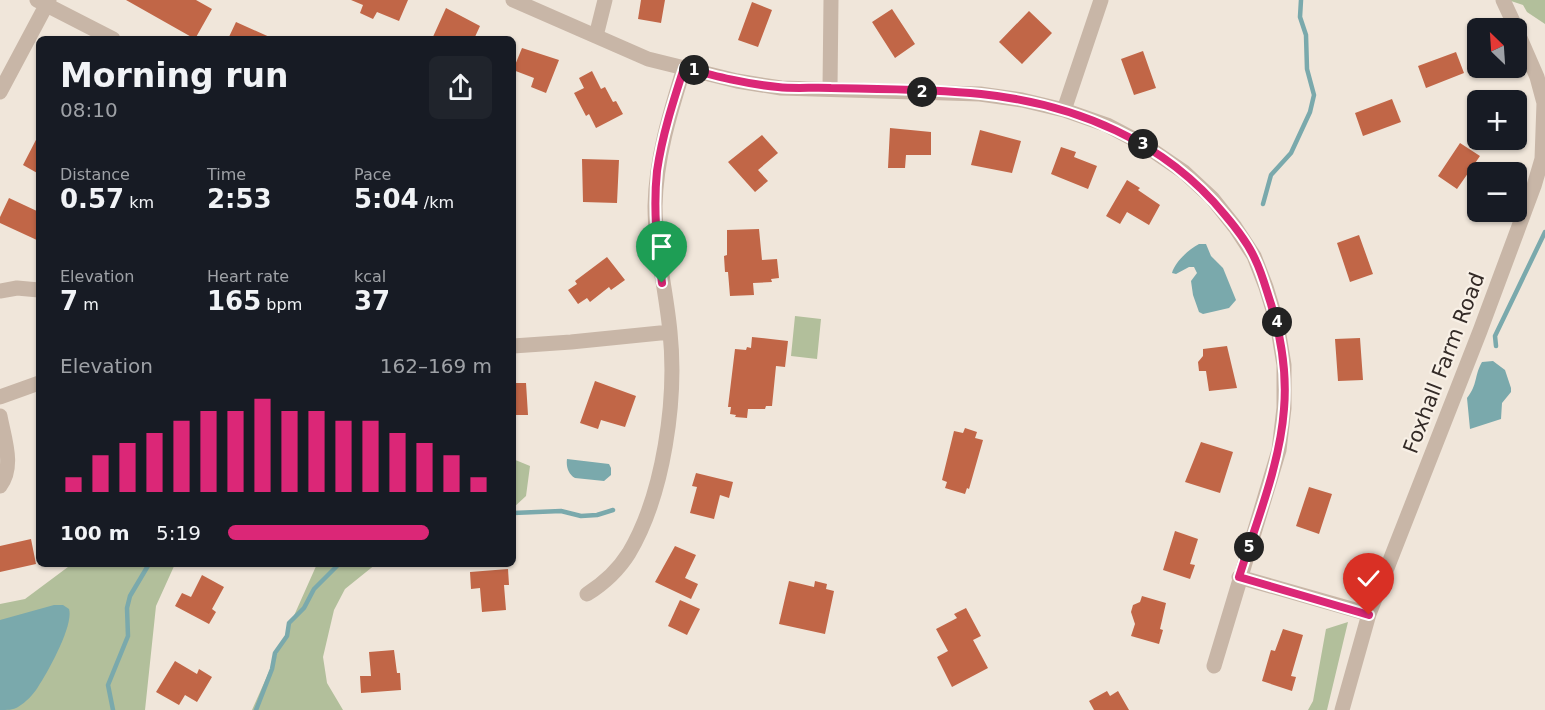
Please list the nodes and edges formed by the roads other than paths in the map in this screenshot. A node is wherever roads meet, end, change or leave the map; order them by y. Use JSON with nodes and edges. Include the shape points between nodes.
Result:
{"nodes":[{"id":1,"x":513,"y":0,"type":"edge"},
{"id":2,"x":605,"y":0,"type":"edge"},
{"id":3,"x":831,"y":0,"type":"edge"},
{"id":4,"x":1101,"y":0,"type":"edge"},
{"id":5,"x":1503,"y":0,"type":"edge"},
{"id":6,"x":44,"y":2,"type":"edge"},
{"id":7,"x":1511,"y":18,"type":"edge"},
{"id":8,"x":107,"y":36,"type":"edge"},
{"id":9,"x":596,"y":36,"type":"junction"},
{"id":10,"x":1527,"y":53,"type":"edge"},
{"id":11,"x":7,"y":61,"type":"edge"},
{"id":12,"x":684,"y":68,"type":"junction"},
{"id":13,"x":830,"y":88,"type":"junction"},
{"id":14,"x":0,"y":92,"type":"edge"},
{"id":15,"x":1064,"y":110,"type":"junction"},
{"id":16,"x":36,"y":290,"type":"edge"},
{"id":17,"x":0,"y":291,"type":"edge"},
{"id":18,"x":670,"y":332,"type":"junction"},
{"id":19,"x":516,"y":346,"type":"edge"},
{"id":20,"x":36,"y":384,"type":"edge"},
{"id":21,"x":0,"y":397,"type":"edge"},
{"id":22,"x":0,"y":416,"type":"edge"},
{"id":23,"x":0,"y":486,"type":"edge"},
{"id":24,"x":1239,"y":577,"type":"junction"},
{"id":25,"x":587,"y":594,"type":"dead end"},
{"id":26,"x":1363,"y":613,"type":"junction"},
{"id":27,"x":1214,"y":666,"type":"dead end"},
{"id":28,"x":1342,"y":710,"type":"edge"}],
"edges":[{"from":1,"to":9,"type":"street"},
{"from":2,"to":9,"type":"street"},
{"from":3,"to":13,"type":"street"},
{"from":4,"to":15,"type":"street"},
{"from":5,"to":7,"type":"street","name":"Foxhall Farm Road"},
{"from":6,"to":8,"type":"street"},
{"from":6,"to":11,"type":"street"},
{"from":9,"to":12,"type":"street","via":[[648,59]]},
{"from":10,"to":26,"type":"street","name":"Foxhall Farm Road","via":[[1544,103],[1542,159],[1480,331]]},
{"from":11,"to":14,"type":"street"},
{"from":12,"to":13,"type":"street","via":[[781,88]]},
{"from":12,"to":18,"type":"street","via":[[657,171],[655,206],[657,251]]},
{"from":13,"to":15,"type":"street","via":[[980,94]]},
{"from":15,"to":24,"type":"street","via":[[1125,134],[1184,172],[1235,227],[1254,256],[1266,287],[1284,365],[1284,408],[1279,450]]},
{"from":16,"to":17,"type":"street"},
{"from":18,"to":19,"type":"street"},
{"from":18,"to":25,"type":"street","via":[[670,412],[656,488],[629,554],[601,585]]},
{"from":20,"to":21,"type":"street"},
{"from":22,"to":23,"type":"street","via":[[8,461]]},
{"from":24,"to":26,"type":"street"},
{"from":24,"to":27,"type":"street"},
{"from":26,"to":28,"type":"street","name":"Foxhall Farm Road"}]}
